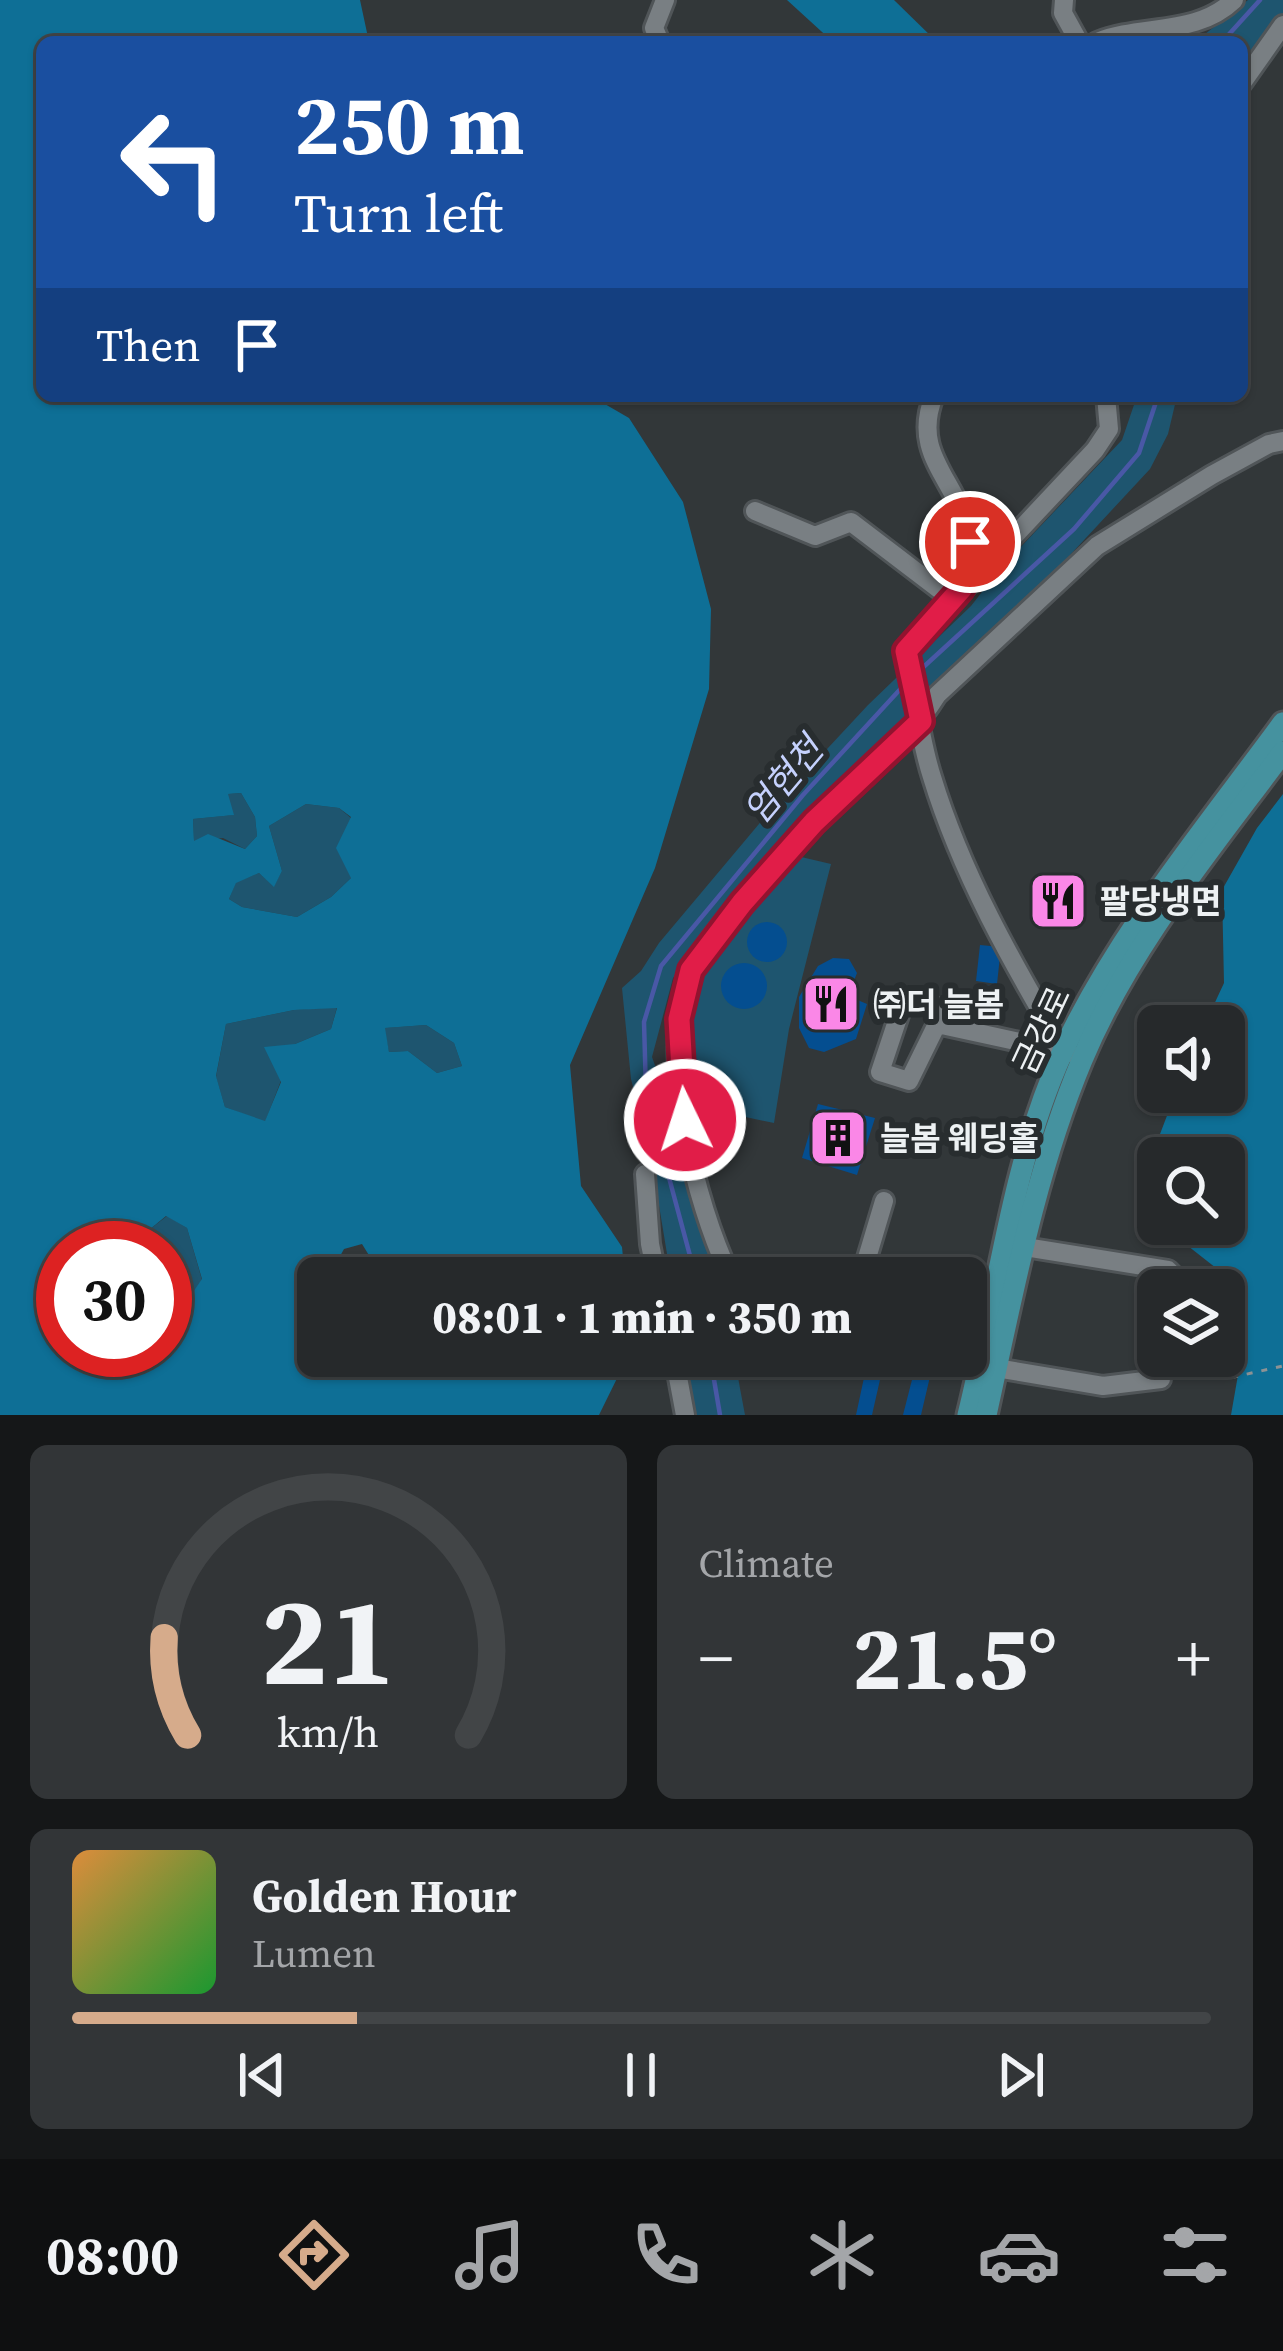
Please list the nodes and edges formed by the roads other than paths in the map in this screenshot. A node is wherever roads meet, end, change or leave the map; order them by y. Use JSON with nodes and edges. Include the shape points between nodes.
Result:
{"nodes":[{"id":1,"x":665,"y":0,"type":"edge"},
{"id":2,"x":1064,"y":0,"type":"edge"},
{"id":3,"x":1234,"y":0,"type":"edge"},
{"id":4,"x":1283,"y":25,"type":"edge"},
{"id":5,"x":657,"y":36,"type":"edge"},
{"id":6,"x":1076,"y":36,"type":"edge"},
{"id":7,"x":1115,"y":36,"type":"edge"},
{"id":8,"x":1248,"y":75,"type":"edge"},
{"id":9,"x":932,"y":402,"type":"edge"},
{"id":10,"x":1107,"y":402,"type":"edge"},
{"id":11,"x":1283,"y":441,"type":"edge"},
{"id":12,"x":755,"y":511,"type":"dead end"},
{"id":13,"x":957,"y":593,"type":"junction"},
{"id":14,"x":921,"y":721,"type":"junction"},
{"id":15,"x":1283,"y":723,"type":"edge"},
{"id":16,"x":1283,"y":752,"type":"edge"},
{"id":17,"x":937,"y":1024,"type":"dead end"},
{"id":18,"x":1073,"y":1054,"type":"junction"},
{"id":19,"x":645,"y":1174,"type":"dead end"},
{"id":20,"x":884,"y":1201,"type":"dead end"},
{"id":21,"x":1025,"y":1247,"type":"junction"},
{"id":22,"x":653,"y":1257,"type":"edge"},
{"id":23,"x":724,"y":1257,"type":"edge"},
{"id":24,"x":867,"y":1257,"type":"edge"},
{"id":25,"x":1162,"y":1269,"type":"edge"},
{"id":26,"x":987,"y":1334,"type":"edge"},
{"id":27,"x":987,"y":1345,"type":"edge"},
{"id":28,"x":987,"y":1361,"type":"edge"},
{"id":29,"x":678,"y":1377,"type":"edge"},
{"id":30,"x":977,"y":1377,"type":"edge"},
{"id":31,"x":983,"y":1377,"type":"edge"},
{"id":32,"x":1161,"y":1379,"type":"road end"},
{"id":33,"x":685,"y":1415,"type":"edge"},
{"id":34,"x":968,"y":1415,"type":"edge"},
{"id":35,"x":986,"y":1415,"type":"edge"}],
"edges":[{"from":1,"to":5,"type":"street"},
{"from":2,"to":6,"type":"street"},
{"from":3,"to":7,"type":"street","via":[[1184,27]]},
{"from":4,"to":8,"type":"street"},
{"from":9,"to":13,"type":"street","via":[[923,428],[970,542]]},
{"from":10,"to":13,"type":"street","via":[[1109,429],[1095,450]]},
{"from":11,"to":14,"type":"street","via":[[1097,546],[937,695]]},
{"from":12,"to":13,"type":"street","via":[[814,536],[851,522]]},
{"from":13,"to":14,"type":"street","via":[[906,651]]},
{"from":14,"to":18,"type":"street","via":[[960,851],[1026,986]]},
{"from":14,"to":23,"type":"street","via":[[814,822],[691,970],[679,1019],[685,1120]]},
{"from":15,"to":18,"type":"main road","name":"금강로","via":[[1130,936]]},
{"from":16,"to":18,"type":"main road","name":"금강로"},
{"from":17,"to":18,"type":"street"},
{"from":18,"to":21,"type":"main road","name":"금강로"},
{"from":18,"to":26,"type":"main road","name":"금강로","via":[[1024,1173]]},
{"from":19,"to":22,"type":"street"},
{"from":20,"to":24,"type":"street"},
{"from":21,"to":25,"type":"street"},
{"from":21,"to":27,"type":"main road","name":"금강로"},
{"from":28,"to":32,"type":"street","via":[[1103,1386]]},
{"from":29,"to":33,"type":"street"},
{"from":30,"to":34,"type":"main road","name":"금강로"},
{"from":31,"to":35,"type":"main road","name":"금강로"}]}
